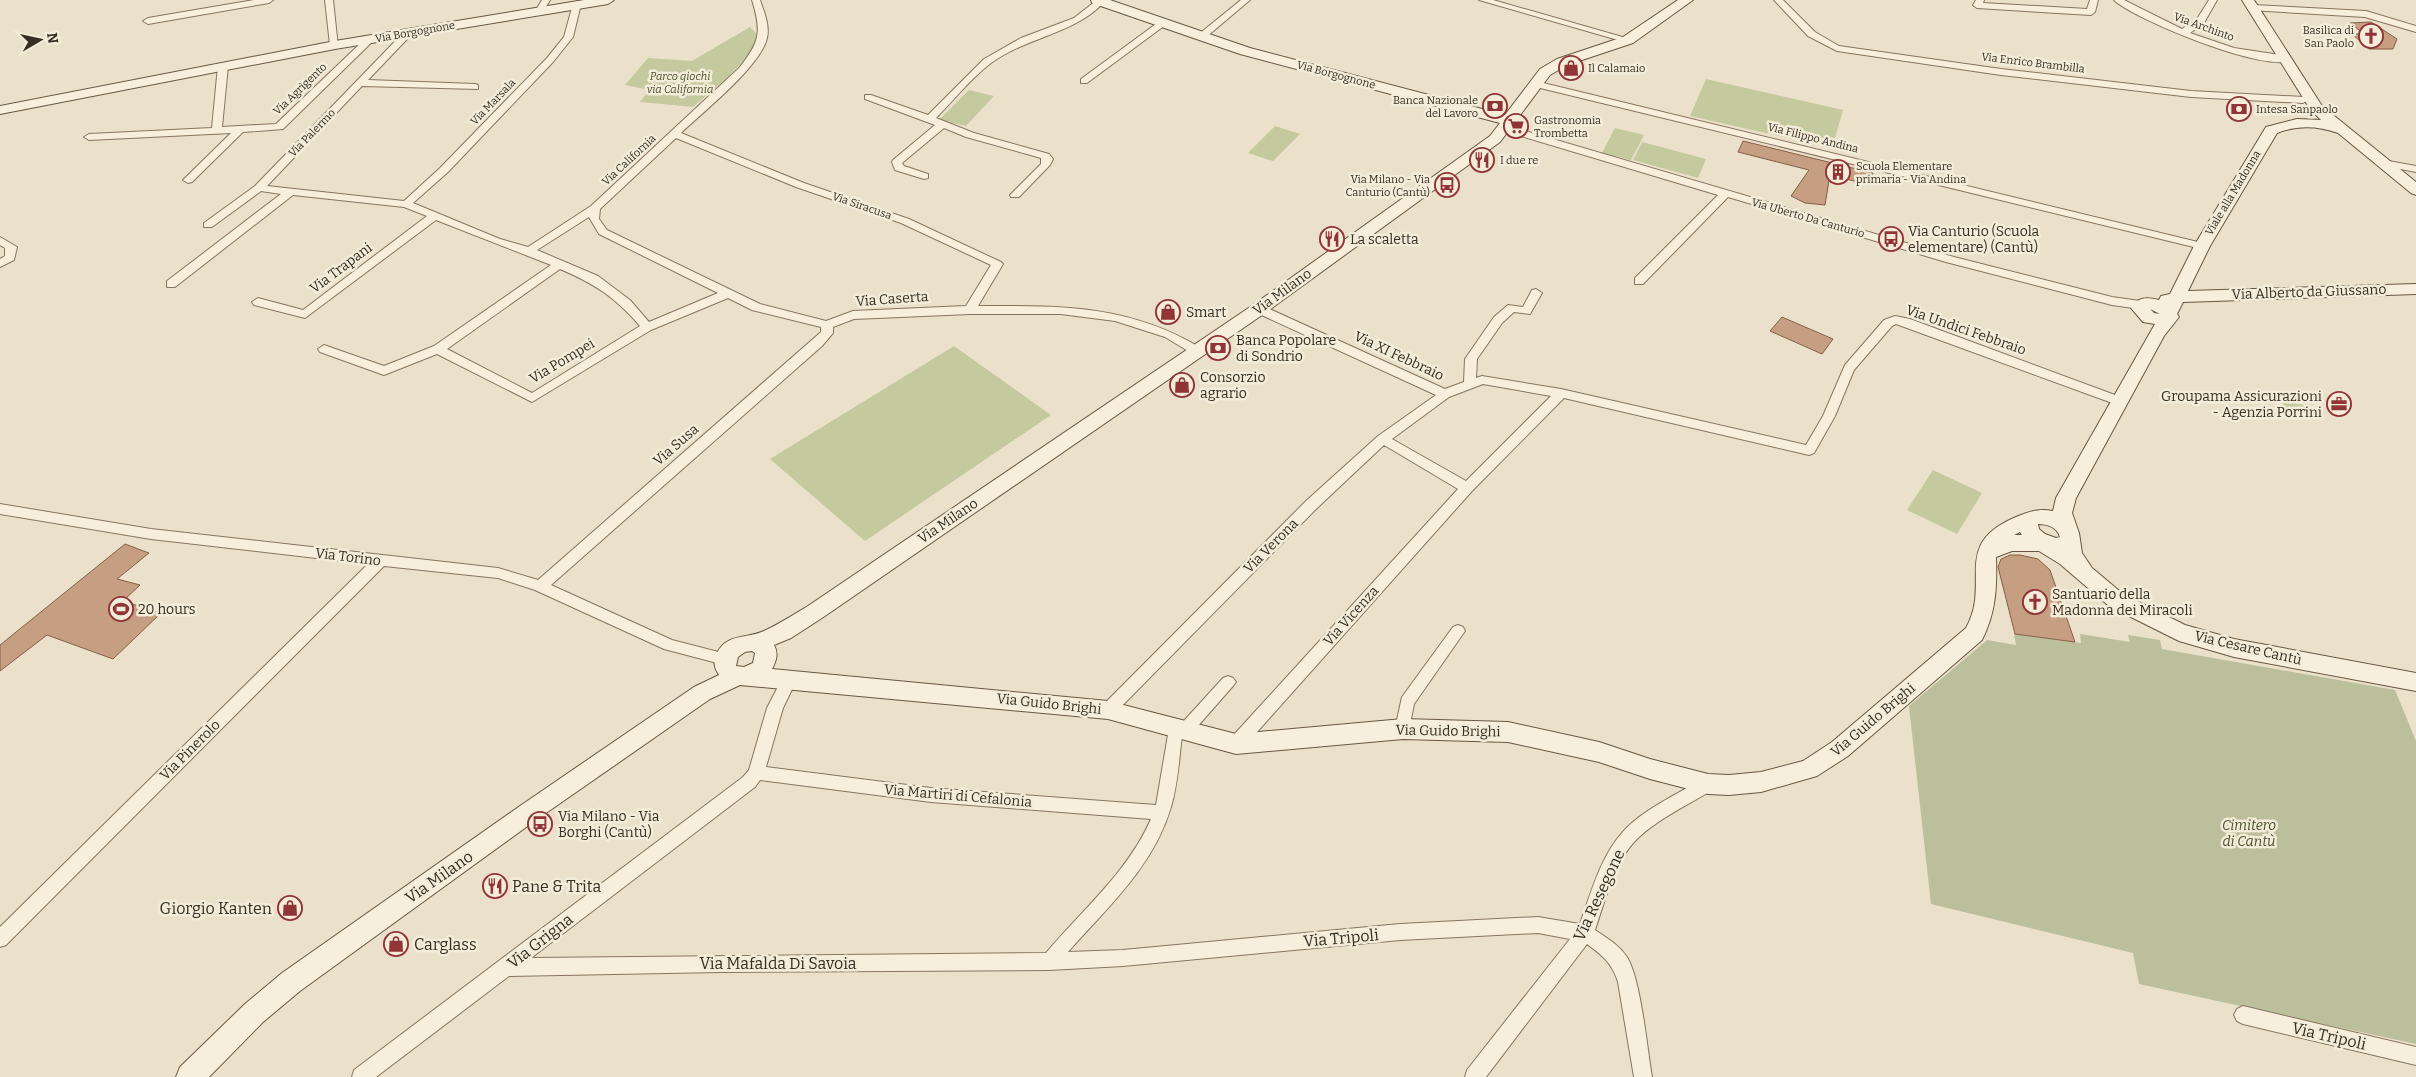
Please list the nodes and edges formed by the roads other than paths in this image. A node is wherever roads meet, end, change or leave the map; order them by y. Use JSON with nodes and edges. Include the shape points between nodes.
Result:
{"nodes":[{"id":1,"x":269,"y":0,"type":"edge"},
{"id":2,"x":329,"y":0,"type":"edge"},
{"id":3,"x":608,"y":0,"type":"edge"},
{"id":4,"x":756,"y":0,"type":"edge"},
{"id":5,"x":1246,"y":0,"type":"edge"},
{"id":6,"x":1483,"y":0,"type":"edge"},
{"id":7,"x":1515,"y":0,"type":"edge"},
{"id":8,"x":1687,"y":0,"type":"edge"},
{"id":9,"x":1778,"y":0,"type":"edge"},
{"id":10,"x":1980,"y":0,"type":"edge"},
{"id":11,"x":2094,"y":0,"type":"edge"},
{"id":12,"x":2118,"y":0,"type":"edge"},
{"id":13,"x":2213,"y":0,"type":"edge"},
{"id":14,"x":1099,"y":1,"type":"edge"},
{"id":15,"x":577,"y":4,"type":"junction"},
{"id":16,"x":2250,"y":4,"type":"edge"},
{"id":17,"x":543,"y":5,"type":"edge"},
{"id":18,"x":1508,"y":7,"type":"junction"},
{"id":19,"x":148,"y":21,"type":"dead end"},
{"id":20,"x":1163,"y":22,"type":"junction"},
{"id":21,"x":2416,"y":29,"type":"edge"},
{"id":22,"x":408,"y":33,"type":"junction"},
{"id":23,"x":2183,"y":33,"type":"junction"},
{"id":24,"x":1202,"y":36,"type":"junction"},
{"id":25,"x":368,"y":40,"type":"junction"},
{"id":26,"x":1628,"y":40,"type":"junction"},
{"id":27,"x":335,"y":45,"type":"junction"},
{"id":28,"x":2287,"y":59,"type":"junction"},
{"id":29,"x":223,"y":66,"type":"junction"},
{"id":30,"x":1084,"y":81,"type":"dead end"},
{"id":31,"x":360,"y":83,"type":"junction"},
{"id":32,"x":1535,"y":84,"type":"junction"},
{"id":33,"x":475,"y":87,"type":"dead end"},
{"id":34,"x":868,"y":96,"type":"dead end"},
{"id":35,"x":2303,"y":100,"type":"dead end"},
{"id":36,"x":0,"y":110,"type":"edge"},
{"id":37,"x":2317,"y":117,"type":"junction"},
{"id":38,"x":930,"y":119,"type":"junction"},
{"id":39,"x":1508,"y":124,"type":"junction"},
{"id":40,"x":941,"y":125,"type":"junction"},
{"id":41,"x":217,"y":130,"type":"junction"},
{"id":42,"x":239,"y":130,"type":"junction"},
{"id":43,"x":676,"y":134,"type":"junction"},
{"id":44,"x":89,"y":137,"type":"dead end"},
{"id":45,"x":2383,"y":163,"type":"junction"},
{"id":46,"x":2416,"y":170,"type":"edge"},
{"id":47,"x":924,"y":176,"type":"dead end"},
{"id":48,"x":188,"y":180,"type":"dead end"},
{"id":49,"x":259,"y":188,"type":"junction"},
{"id":50,"x":2416,"y":190,"type":"edge"},
{"id":51,"x":291,"y":191,"type":"junction"},
{"id":52,"x":1725,"y":194,"type":"junction"},
{"id":53,"x":1015,"y":195,"type":"dead end"},
{"id":54,"x":406,"y":204,"type":"junction"},
{"id":55,"x":595,"y":208,"type":"junction"},
{"id":56,"x":434,"y":216,"type":"junction"},
{"id":57,"x":208,"y":225,"type":"dead end"},
{"id":58,"x":0,"y":240,"type":"edge"},
{"id":59,"x":2202,"y":246,"type":"junction"},
{"id":60,"x":529,"y":251,"type":"junction"},
{"id":61,"x":0,"y":264,"type":"edge"},
{"id":62,"x":558,"y":264,"type":"junction"},
{"id":63,"x":1639,"y":281,"type":"dead end"},
{"id":64,"x":2186,"y":281,"type":"junction"},
{"id":65,"x":171,"y":284,"type":"dead end"},
{"id":66,"x":2416,"y":288,"type":"edge"},
{"id":67,"x":1536,"y":293,"type":"dead end"},
{"id":68,"x":726,"y":294,"type":"junction"},
{"id":69,"x":2176,"y":296,"type":"junction"},
{"id":70,"x":2203,"y":296,"type":"junction"},
{"id":71,"x":258,"y":302,"type":"dead end"},
{"id":72,"x":1259,"y":309,"type":"junction"},
{"id":73,"x":970,"y":310,"type":"junction"},
{"id":74,"x":2154,"y":315,"type":"junction"},
{"id":75,"x":827,"y":325,"type":"junction"},
{"id":76,"x":647,"y":327,"type":"junction"},
{"id":77,"x":324,"y":349,"type":"dead end"},
{"id":78,"x":438,"y":349,"type":"junction"},
{"id":79,"x":1197,"y":351,"type":"junction"},
{"id":80,"x":1470,"y":383,"type":"junction"},
{"id":81,"x":1561,"y":393,"type":"junction"},
{"id":82,"x":1445,"y":394,"type":"junction"},
{"id":83,"x":2119,"y":401,"type":"junction"},
{"id":84,"x":1382,"y":439,"type":"junction"},
{"id":85,"x":1810,"y":450,"type":"joint"},
{"id":86,"x":1467,"y":488,"type":"junction"},
{"id":87,"x":2066,"y":498,"type":"junction"},
{"id":88,"x":0,"y":510,"type":"edge"},
{"id":89,"x":2031,"y":519,"type":"junction"},
{"id":90,"x":2067,"y":533,"type":"junction"},
{"id":91,"x":2043,"y":543,"type":"junction"},
{"id":92,"x":1986,"y":553,"type":"junction"},
{"id":93,"x":380,"y":561,"type":"junction"},
{"id":94,"x":2092,"y":581,"type":"junction"},
{"id":95,"x":540,"y":586,"type":"junction"},
{"id":96,"x":1458,"y":631,"type":"dead end"},
{"id":97,"x":745,"y":661,"type":"junction"},
{"id":98,"x":789,"y":679,"type":"junction"},
{"id":99,"x":1228,"y":682,"type":"dead end"},
{"id":100,"x":2416,"y":682,"type":"edge"},
{"id":101,"x":1108,"y":710,"type":"junction"},
{"id":102,"x":1180,"y":729,"type":"junction"},
{"id":103,"x":1403,"y":729,"type":"junction"},
{"id":104,"x":1236,"y":744,"type":"junction"},
{"id":105,"x":756,"y":773,"type":"junction"},
{"id":106,"x":1708,"y":784,"type":"junction"},
{"id":107,"x":1161,"y":813,"type":"junction"},
{"id":108,"x":1585,"y":933,"type":"junction"},
{"id":109,"x":0,"y":939,"type":"edge"},
{"id":110,"x":1049,"y":962,"type":"junction"},
{"id":111,"x":507,"y":967,"type":"junction"},
{"id":112,"x":2243,"y":1015,"type":"dead end"},
{"id":113,"x":2416,"y":1056,"type":"edge"},
{"id":114,"x":190,"y":1077,"type":"edge"},
{"id":115,"x":361,"y":1077,"type":"edge"},
{"id":116,"x":1474,"y":1077,"type":"edge"},
{"id":117,"x":1643,"y":1077,"type":"edge"}],
"edges":[{"from":1,"to":19,"type":"street"},
{"from":2,"to":27,"type":"street"},
{"from":3,"to":15,"type":"street","name":"Via Borgognone"},
{"from":4,"to":43,"type":"street","name":"Via California","via":[[765,32],[761,47]]},
{"from":5,"to":24,"type":"street"},
{"from":6,"to":18,"type":"street"},
{"from":7,"to":18,"type":"street"},
{"from":8,"to":26,"type":"street","name":"Via Milano"},
{"from":9,"to":35,"type":"street","name":"Via Enrico Brambilla","via":[[1809,35],[1837,48],[2000,72],[2182,93]]},
{"from":10,"to":11,"type":"street","via":[[1977,5],[2091,12]]},
{"from":12,"to":23,"type":"street","name":"Via Archinto"},
{"from":13,"to":23,"type":"street","via":[[2201,21]]},
{"from":14,"to":20,"type":"street","name":"Via Borgognone"},
{"from":14,"to":38,"type":"street","via":[[1077,20],[1024,40],[1002,53],[971,76]]},
{"from":15,"to":17,"type":"street","name":"Via Borgognone"},
{"from":15,"to":54,"type":"street","name":"Via Marsala","via":[[568,37],[550,60],[444,170]]},
{"from":16,"to":21,"type":"street","via":[[2366,14]]},
{"from":16,"to":28,"type":"street"},
{"from":17,"to":22,"type":"street","name":"Via Borgognone"},
{"from":18,"to":26,"type":"street"},
{"from":20,"to":24,"type":"street","name":"Via Borgognone"},
{"from":20,"to":30,"type":"street"},
{"from":22,"to":25,"type":"street","name":"Via Borgognone"},
{"from":22,"to":31,"type":"street","name":"Via Palermo"},
{"from":23,"to":28,"type":"street","name":"Via Archinto","via":[[2248,54]]},
{"from":24,"to":39,"type":"street","name":"Via Borgognone"},
{"from":25,"to":27,"type":"street","name":"Via Borgognone"},
{"from":25,"to":42,"type":"street","name":"Via Agrigento","via":[[279,127]]},
{"from":26,"to":32,"type":"street","name":"Via Milano","via":[[1562,62],[1545,72]]},
{"from":27,"to":29,"type":"street","name":"Via Borgognone"},
{"from":28,"to":37,"type":"street"},
{"from":29,"to":36,"type":"street","name":"Via Borgognone"},
{"from":29,"to":41,"type":"street"},
{"from":31,"to":33,"type":"street"},
{"from":31,"to":49,"type":"street","name":"Via Palermo"},
{"from":32,"to":39,"type":"street","name":"Via Milano"},
{"from":32,"to":59,"type":"street","name":"Via Filippo Andina"},
{"from":34,"to":38,"type":"street"},
{"from":37,"to":45,"type":"street","name":"Viale alla Madonna","via":[[2342,130]]},
{"from":37,"to":59,"type":"street","name":"Viale alla Madonna","via":[[2271,130]]},
{"from":38,"to":40,"type":"street"},
{"from":39,"to":52,"type":"street","name":"Via Uberto Da Canturio"},
{"from":39,"to":72,"type":"street","name":"Via Milano","via":[[1495,139]]},
{"from":40,"to":47,"type":"street","via":[[897,162],[899,168]]},
{"from":40,"to":53,"type":"street","via":[[1044,156],[1048,160]]},
{"from":41,"to":42,"type":"street","name":"Via Agrigento"},
{"from":41,"to":44,"type":"street","name":"Via Agrigento"},
{"from":42,"to":48,"type":"street"},
{"from":43,"to":55,"type":"street","name":"Via California"},
{"from":43,"to":73,"type":"street","name":"Via Siracusa","via":[[800,185],[905,221],[997,264]]},
{"from":45,"to":46,"type":"street"},
{"from":45,"to":50,"type":"street"},
{"from":49,"to":51,"type":"street"},
{"from":49,"to":57,"type":"street","name":"Via Palermo"},
{"from":51,"to":54,"type":"street"},
{"from":51,"to":65,"type":"street"},
{"from":52,"to":63,"type":"street"},
{"from":52,"to":74,"type":"street","name":"Via Uberto Da Canturio"},
{"from":54,"to":56,"type":"street"},
{"from":55,"to":60,"type":"street"},
{"from":55,"to":68,"type":"street","via":[[594,219],[612,238]]},
{"from":56,"to":60,"type":"street"},
{"from":56,"to":71,"type":"street","name":"Via Trapani","via":[[305,314]]},
{"from":58,"to":61,"type":"street","via":[[11,247],[10,258]]},
{"from":59,"to":64,"type":"street","name":"Viale alla Madonna"},
{"from":60,"to":62,"type":"street"},
{"from":62,"to":76,"type":"street","via":[[594,279],[626,303]]},
{"from":62,"to":78,"type":"street"},
{"from":64,"to":69,"type":"street","name":"Viale alla Madonna"},
{"from":64,"to":70,"type":"street"},
{"from":66,"to":70,"type":"street","name":"Via Alberto da Giussano"},
{"from":67,"to":80,"type":"street","via":[[1526,311],[1512,308],[1498,320],[1471,359]]},
{"from":68,"to":75,"type":"street","via":[[756,307]]},
{"from":68,"to":76,"type":"street"},
{"from":69,"to":70,"type":"street","name":"Via Alberto da Giussano"},
{"from":69,"to":74,"type":"street","name":"Viale alla Madonna"},
{"from":72,"to":79,"type":"street","name":"Via Milano"},
{"from":72,"to":82,"type":"street","name":"Via XI Febbraio"},
{"from":73,"to":75,"type":"street","name":"Via Caserta","via":[[853,316]]},
{"from":73,"to":79,"type":"street","name":"Via Caserta","via":[[1061,310],[1116,316],[1168,334]]},
{"from":74,"to":83,"type":"street","name":"Viale alla Madonna"},
{"from":75,"to":95,"type":"street","name":"Via Susa","via":[[827,332],[818,343]]},
{"from":76,"to":78,"type":"street","name":"Via Pompei","via":[[532,398]]},
{"from":77,"to":78,"type":"street","via":[[384,370]]},
{"from":79,"to":97,"type":"street","name":"Via Milano","via":[[815,612],[782,641]]},
{"from":80,"to":81,"type":"street","name":"Via XI Febbraio","via":[[1482,380]]},
{"from":80,"to":82,"type":"street","name":"Via XI Febbraio"},
{"from":81,"to":85,"type":"street","name":"Via XI Febbraio"},
{"from":81,"to":86,"type":"street"},
{"from":82,"to":84,"type":"street","name":"Via Verona"},
{"from":83,"to":85,"type":"street","name":"Via Undici Febbraio","via":[[1895,320],[1888,322],[1849,368],[1829,416]]},
{"from":83,"to":87,"type":"street","name":"Viale alla Madonna"},
{"from":84,"to":86,"type":"street"},
{"from":84,"to":101,"type":"street","name":"Via Verona","via":[[1311,505]]},
{"from":86,"to":104,"type":"street","name":"Via Vicenza"},
{"from":87,"to":89,"type":"street"},
{"from":87,"to":90,"type":"street","name":"Viale alla Madonna","via":[[2062,513]]},
{"from":88,"to":93,"type":"street","name":"Via Torino","via":[[151,534]]},
{"from":89,"to":90,"type":"street","via":[[2046,517]]},
{"from":89,"to":91,"type":"street","name":"Via Cesare Cantù","via":[[2027,526],[2029,531]]},
{"from":89,"to":92,"type":"street","via":[[2005,531]]},
{"from":90,"to":91,"type":"street","via":[[2062,546]]},
{"from":90,"to":94,"type":"street","name":"Via Cesare Cantù","via":[[2074,557]]},
{"from":91,"to":92,"type":"street","via":[[2011,544]]},
{"from":91,"to":94,"type":"street","name":"Via Cesare Cantù"},
{"from":92,"to":106,"type":"street","name":"Via Guido Brighi","via":[[1986,602],[1983,620],[1974,634],[1840,749],[1809,769],[1783,778]]},
{"from":93,"to":95,"type":"street","name":"Via Torino","via":[[484,571]]},
{"from":93,"to":109,"type":"street","name":"Via Pinerolo"},
{"from":94,"to":100,"type":"street","name":"Via Cesare Cantù","via":[[2135,611],[2200,639]]},
{"from":95,"to":97,"type":"street","name":"Via Torino","via":[[684,650]]},
{"from":96,"to":103,"type":"street","via":[[1407,702]]},
{"from":97,"to":98,"type":"street","name":"Via Guido Brighi"},
{"from":97,"to":114,"type":"street","name":"Via Milano","via":[[291,982],[254,1013]]},
{"from":98,"to":101,"type":"street","name":"Via Guido Brighi"},
{"from":98,"to":105,"type":"street","name":"Via Grigna","via":[[775,708]]},
{"from":99,"to":102,"type":"street"},
{"from":101,"to":102,"type":"street","name":"Via Guido Brighi"},
{"from":102,"to":104,"type":"street","name":"Via Guido Brighi"},
{"from":102,"to":107,"type":"street"},
{"from":103,"to":104,"type":"street","name":"Via Guido Brighi"},
{"from":103,"to":106,"type":"street","name":"Via Guido Brighi","via":[[1508,732],[1600,752]]},
{"from":105,"to":107,"type":"street","name":"Via Martiri di Cefalonia","via":[[930,795]]},
{"from":105,"to":111,"type":"street","name":"Via Grigna","via":[[749,782]]},
{"from":106,"to":108,"type":"street","name":"Via Resegone","via":[[1628,837],[1612,860]]},
{"from":107,"to":110,"type":"street","via":[[1127,875]]},
{"from":108,"to":110,"type":"street","name":"Via Tripoli","via":[[1538,925],[1400,932]]},
{"from":108,"to":116,"type":"street","name":"Via Resegone"},
{"from":108,"to":117,"type":"street","name":"Via Tripoli","via":[[1612,952],[1621,964]]},
{"from":110,"to":111,"type":"street","name":"Via Mafalda Di Savoia"},
{"from":111,"to":115,"type":"street","name":"Via Grigna"},
{"from":112,"to":113,"type":"street","name":"Via Tripoli"}]}
